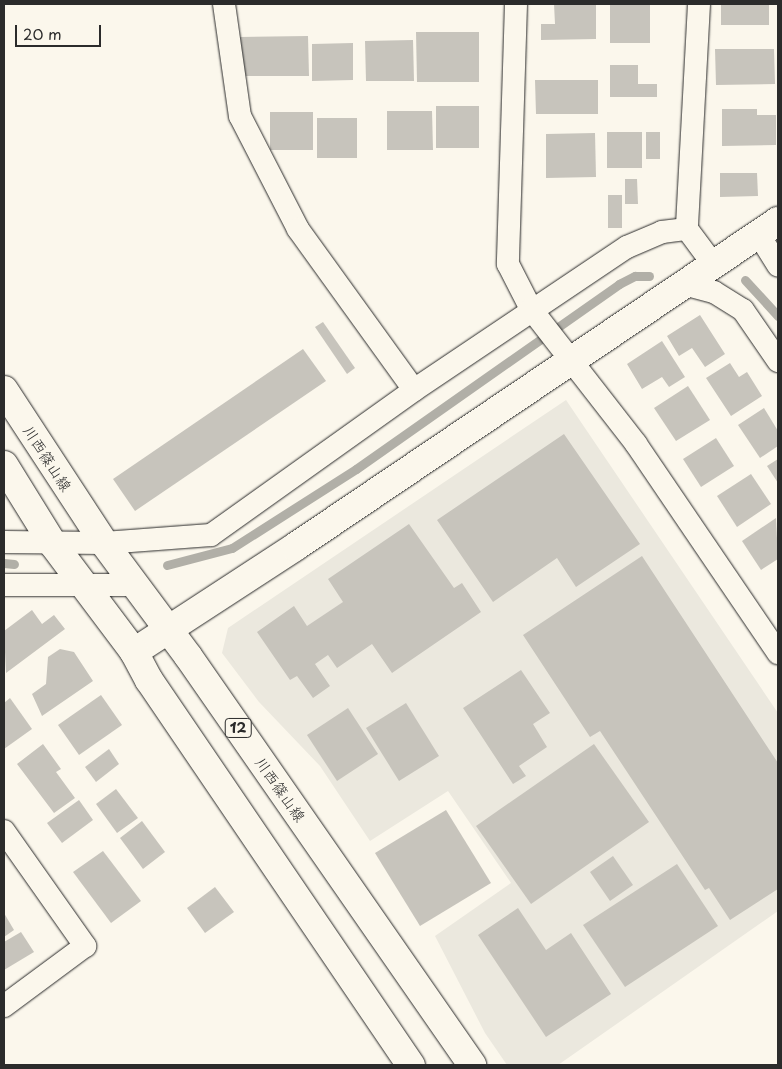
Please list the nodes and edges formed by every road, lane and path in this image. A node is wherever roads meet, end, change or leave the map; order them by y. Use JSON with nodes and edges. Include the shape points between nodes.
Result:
{"nodes":[{"id":1,"x":224,"y":4,"type":"edge"},
{"id":2,"x":516,"y":4,"type":"edge"},
{"id":3,"x":699,"y":4,"type":"edge"},
{"id":4,"x":769,"y":228,"type":"edge"},
{"id":5,"x":687,"y":229,"type":"junction"},
{"id":6,"x":713,"y":264,"type":"junction"},
{"id":7,"x":778,"y":266,"type":"edge"},
{"id":8,"x":684,"y":284,"type":"junction"},
{"id":9,"x":535,"y":314,"type":"junction"},
{"id":10,"x":565,"y":354,"type":"junction"},
{"id":11,"x":778,"y":361,"type":"edge"},
{"id":12,"x":4,"y":390,"type":"edge"},
{"id":13,"x":414,"y":390,"type":"junction"},
{"id":14,"x":4,"y":465,"type":"edge"},
{"id":15,"x":4,"y":542,"type":"edge"},
{"id":16,"x":104,"y":543,"type":"junction"},
{"id":17,"x":53,"y":544,"type":"junction"},
{"id":18,"x":4,"y":585,"type":"edge"},
{"id":19,"x":84,"y":585,"type":"junction"},
{"id":20,"x":135,"y":585,"type":"junction"},
{"id":21,"x":168,"y":630,"type":"junction"},
{"id":22,"x":134,"y":652,"type":"junction"},
{"id":23,"x":778,"y":653,"type":"edge"},
{"id":24,"x":4,"y":831,"type":"edge"},
{"id":25,"x":4,"y":1006,"type":"edge"},
{"id":26,"x":411,"y":1065,"type":"edge"},
{"id":27,"x":472,"y":1065,"type":"edge"}],
"edges":[{"from":1,"to":13,"type":"street","via":[[240,116],[298,229]]},
{"from":2,"to":9,"type":"street","via":[[508,264]]},
{"from":3,"to":5,"type":"street"},
{"from":4,"to":6,"type":"main road"},
{"from":4,"to":7,"type":"street"},
{"from":5,"to":6,"type":"street"},
{"from":5,"to":9,"type":"street","via":[[662,232],[627,248]]},
{"from":6,"to":8,"type":"main road"},
{"from":8,"to":10,"type":"main road"},
{"from":8,"to":11,"type":"street","via":[[714,292],[743,310]]},
{"from":9,"to":10,"type":"street"},
{"from":9,"to":13,"type":"street"},
{"from":10,"to":21,"type":"main road"},
{"from":10,"to":23,"type":"street","via":[[636,444]]},
{"from":12,"to":16,"type":"main road","name":"川西篠山線","number":"12"},
{"from":13,"to":16,"type":"street","via":[[211,535]]},
{"from":14,"to":17,"type":"main road"},
{"from":15,"to":17,"type":"street"},
{"from":16,"to":17,"type":"street"},
{"from":16,"to":20,"type":"main road","name":"川西篠山線","number":"12"},
{"from":17,"to":19,"type":"main road"},
{"from":18,"to":19,"type":"street"},
{"from":19,"to":20,"type":"street"},
{"from":19,"to":22,"type":"main road"},
{"from":20,"to":21,"type":"main road","name":"川西篠山線","number":"12"},
{"from":21,"to":22,"type":"main road"},
{"from":21,"to":27,"type":"main road","name":"川西篠山線","number":"12"},
{"from":22,"to":26,"type":"main road","via":[[149,680]]},
{"from":24,"to":25,"type":"street","via":[[85,946]]}]}
